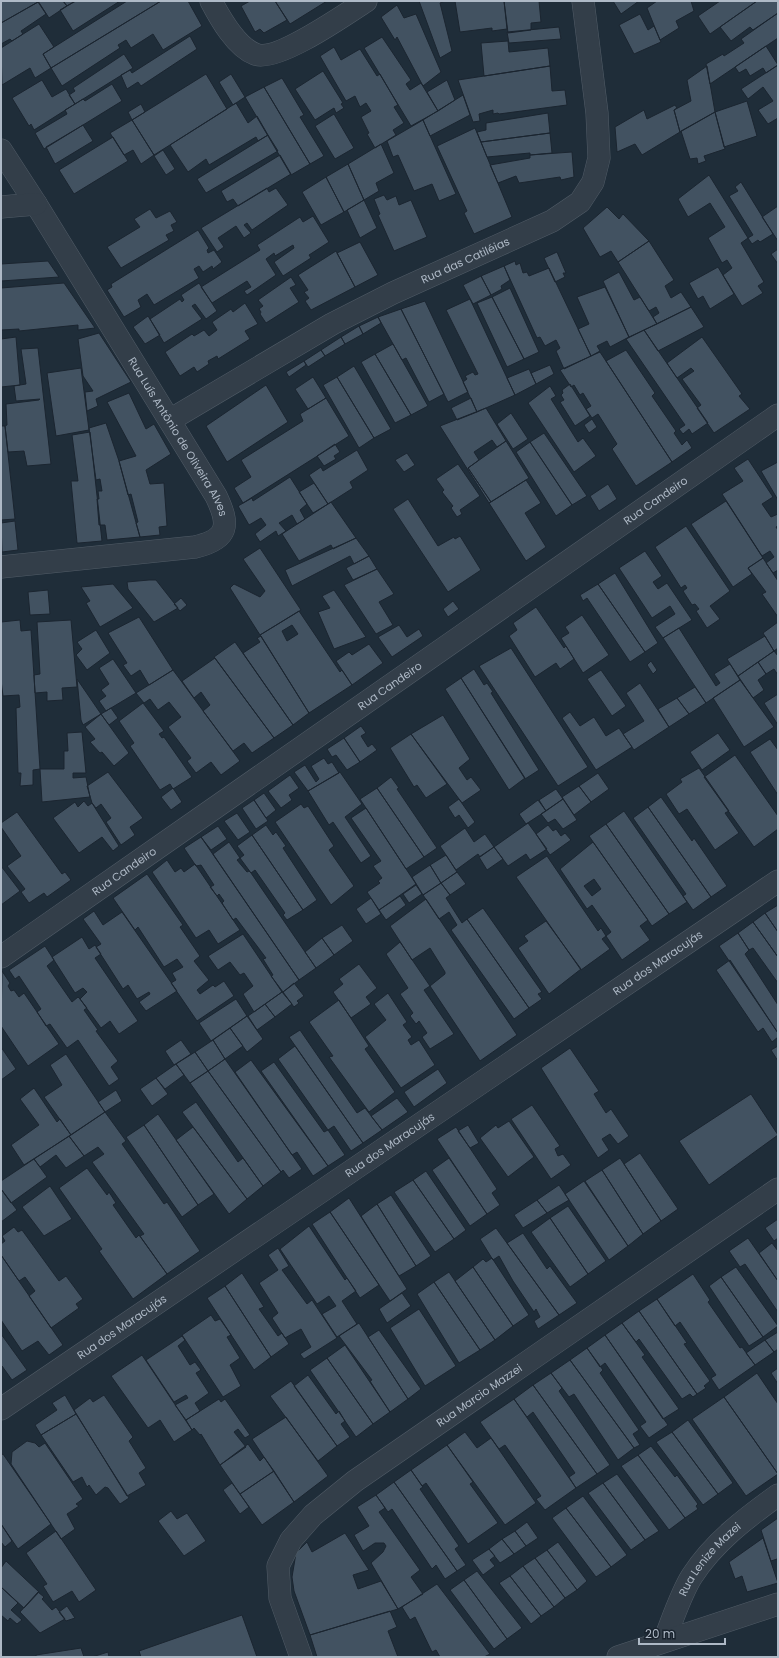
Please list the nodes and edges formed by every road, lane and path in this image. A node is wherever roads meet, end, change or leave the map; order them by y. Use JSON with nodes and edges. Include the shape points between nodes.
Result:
{"nodes":[{"id":1,"x":211,"y":1,"type":"edge"},
{"id":2,"x":366,"y":1,"type":"edge"},
{"id":3,"x":583,"y":1,"type":"edge"},
{"id":4,"x":1,"y":150,"type":"edge"},
{"id":5,"x":36,"y":204,"type":"junction"},
{"id":6,"x":1,"y":207,"type":"edge"},
{"id":7,"x":778,"y":415,"type":"edge"},
{"id":8,"x":170,"y":420,"type":"junction"},
{"id":9,"x":1,"y":567,"type":"edge"},
{"id":10,"x":778,"y":881,"type":"edge"},
{"id":11,"x":1,"y":957,"type":"edge"},
{"id":12,"x":778,"y":1189,"type":"edge"},
{"id":13,"x":1,"y":1409,"type":"edge"},
{"id":14,"x":778,"y":1495,"type":"edge"},
{"id":15,"x":778,"y":1604,"type":"edge"},
{"id":16,"x":664,"y":1641,"type":"junction"},
{"id":17,"x":301,"y":1657,"type":"edge"},
{"id":18,"x":618,"y":1657,"type":"edge"}],
"edges":[{"from":1,"to":2,"type":"street","via":[[236,40],[256,55],[275,54],[300,42]]},
{"from":3,"to":8,"type":"street","name":"Rua das Catiléias","via":[[597,113],[599,158],[593,182],[580,202],[552,221],[332,324]]},
{"from":4,"to":5,"type":"street","name":"Rua Luís Antônio de Oliveira Alves"},
{"from":5,"to":6,"type":"street"},
{"from":5,"to":8,"type":"street","name":"Rua Luís Antônio de Oliveira Alves"},
{"from":7,"to":11,"type":"street","name":"Rua Candeiro"},
{"from":8,"to":9,"type":"street","name":"Rua Luís Antônio de Oliveira Alves","via":[[225,514],[225,526],[218,537],[208,544],[180,549]]},
{"from":10,"to":13,"type":"street","name":"Rua dos Maracujás"},
{"from":12,"to":17,"type":"street","name":"Rua Marcio Mazzei","via":[[356,1481],[313,1515],[291,1540],[278,1566],[280,1598]]},
{"from":14,"to":16,"type":"street","name":"Rua Lenize Mazei","via":[[745,1519],[719,1543],[696,1571]]},
{"from":15,"to":16,"type":"street"},
{"from":16,"to":18,"type":"street"}]}
